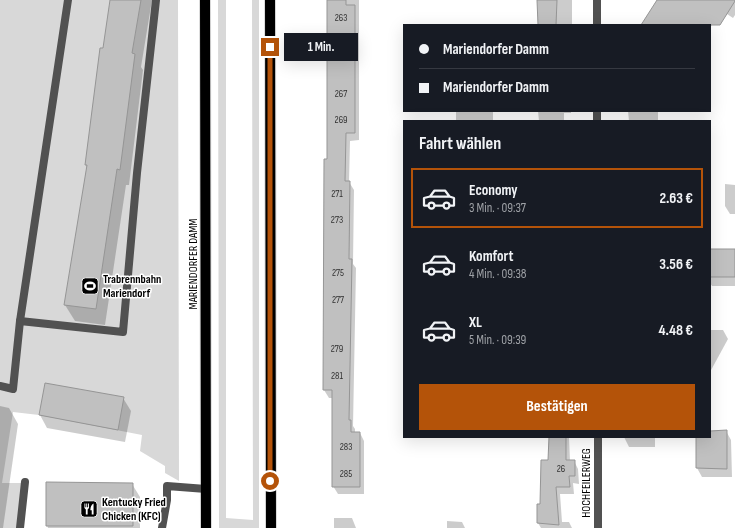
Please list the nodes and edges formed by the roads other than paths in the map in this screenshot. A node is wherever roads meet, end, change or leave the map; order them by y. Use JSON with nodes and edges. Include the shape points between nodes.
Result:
{"nodes":[{"id":1,"x":68,"y":0,"type":"edge"},
{"id":2,"x":156,"y":0,"type":"edge"},
{"id":3,"x":205,"y":0,"type":"edge"},
{"id":4,"x":270,"y":0,"type":"edge"},
{"id":5,"x":597,"y":0,"type":"edge"},
{"id":6,"x":597,"y":24,"type":"edge"},
{"id":7,"x":20,"y":322,"type":"junction"},
{"id":8,"x":0,"y":386,"type":"edge"},
{"id":9,"x":598,"y":438,"type":"edge"},
{"id":10,"x":25,"y":482,"type":"dead end"},
{"id":11,"x":206,"y":488,"type":"junction"},
{"id":12,"x":20,"y":528,"type":"edge"},
{"id":13,"x":162,"y":528,"type":"edge"},
{"id":14,"x":206,"y":528,"type":"edge"},
{"id":15,"x":270,"y":528,"type":"edge"},
{"id":16,"x":598,"y":528,"type":"edge"}],
"edges":[{"from":1,"to":7,"type":"street"},
{"from":2,"to":7,"type":"street","via":[[123,332]]},
{"from":3,"to":11,"type":"main road","name":"MARIENDORFER DAMM"},
{"from":4,"to":15,"type":"main road"},
{"from":5,"to":6,"type":"street"},
{"from":7,"to":8,"type":"street","via":[[13,389]]},
{"from":9,"to":16,"type":"street","name":"HOCHFEILERWEG"},
{"from":10,"to":12,"type":"street"},
{"from":11,"to":13,"type":"street","via":[[167,486]]},
{"from":11,"to":14,"type":"main road","name":"MARIENDORFER DAMM"}]}
